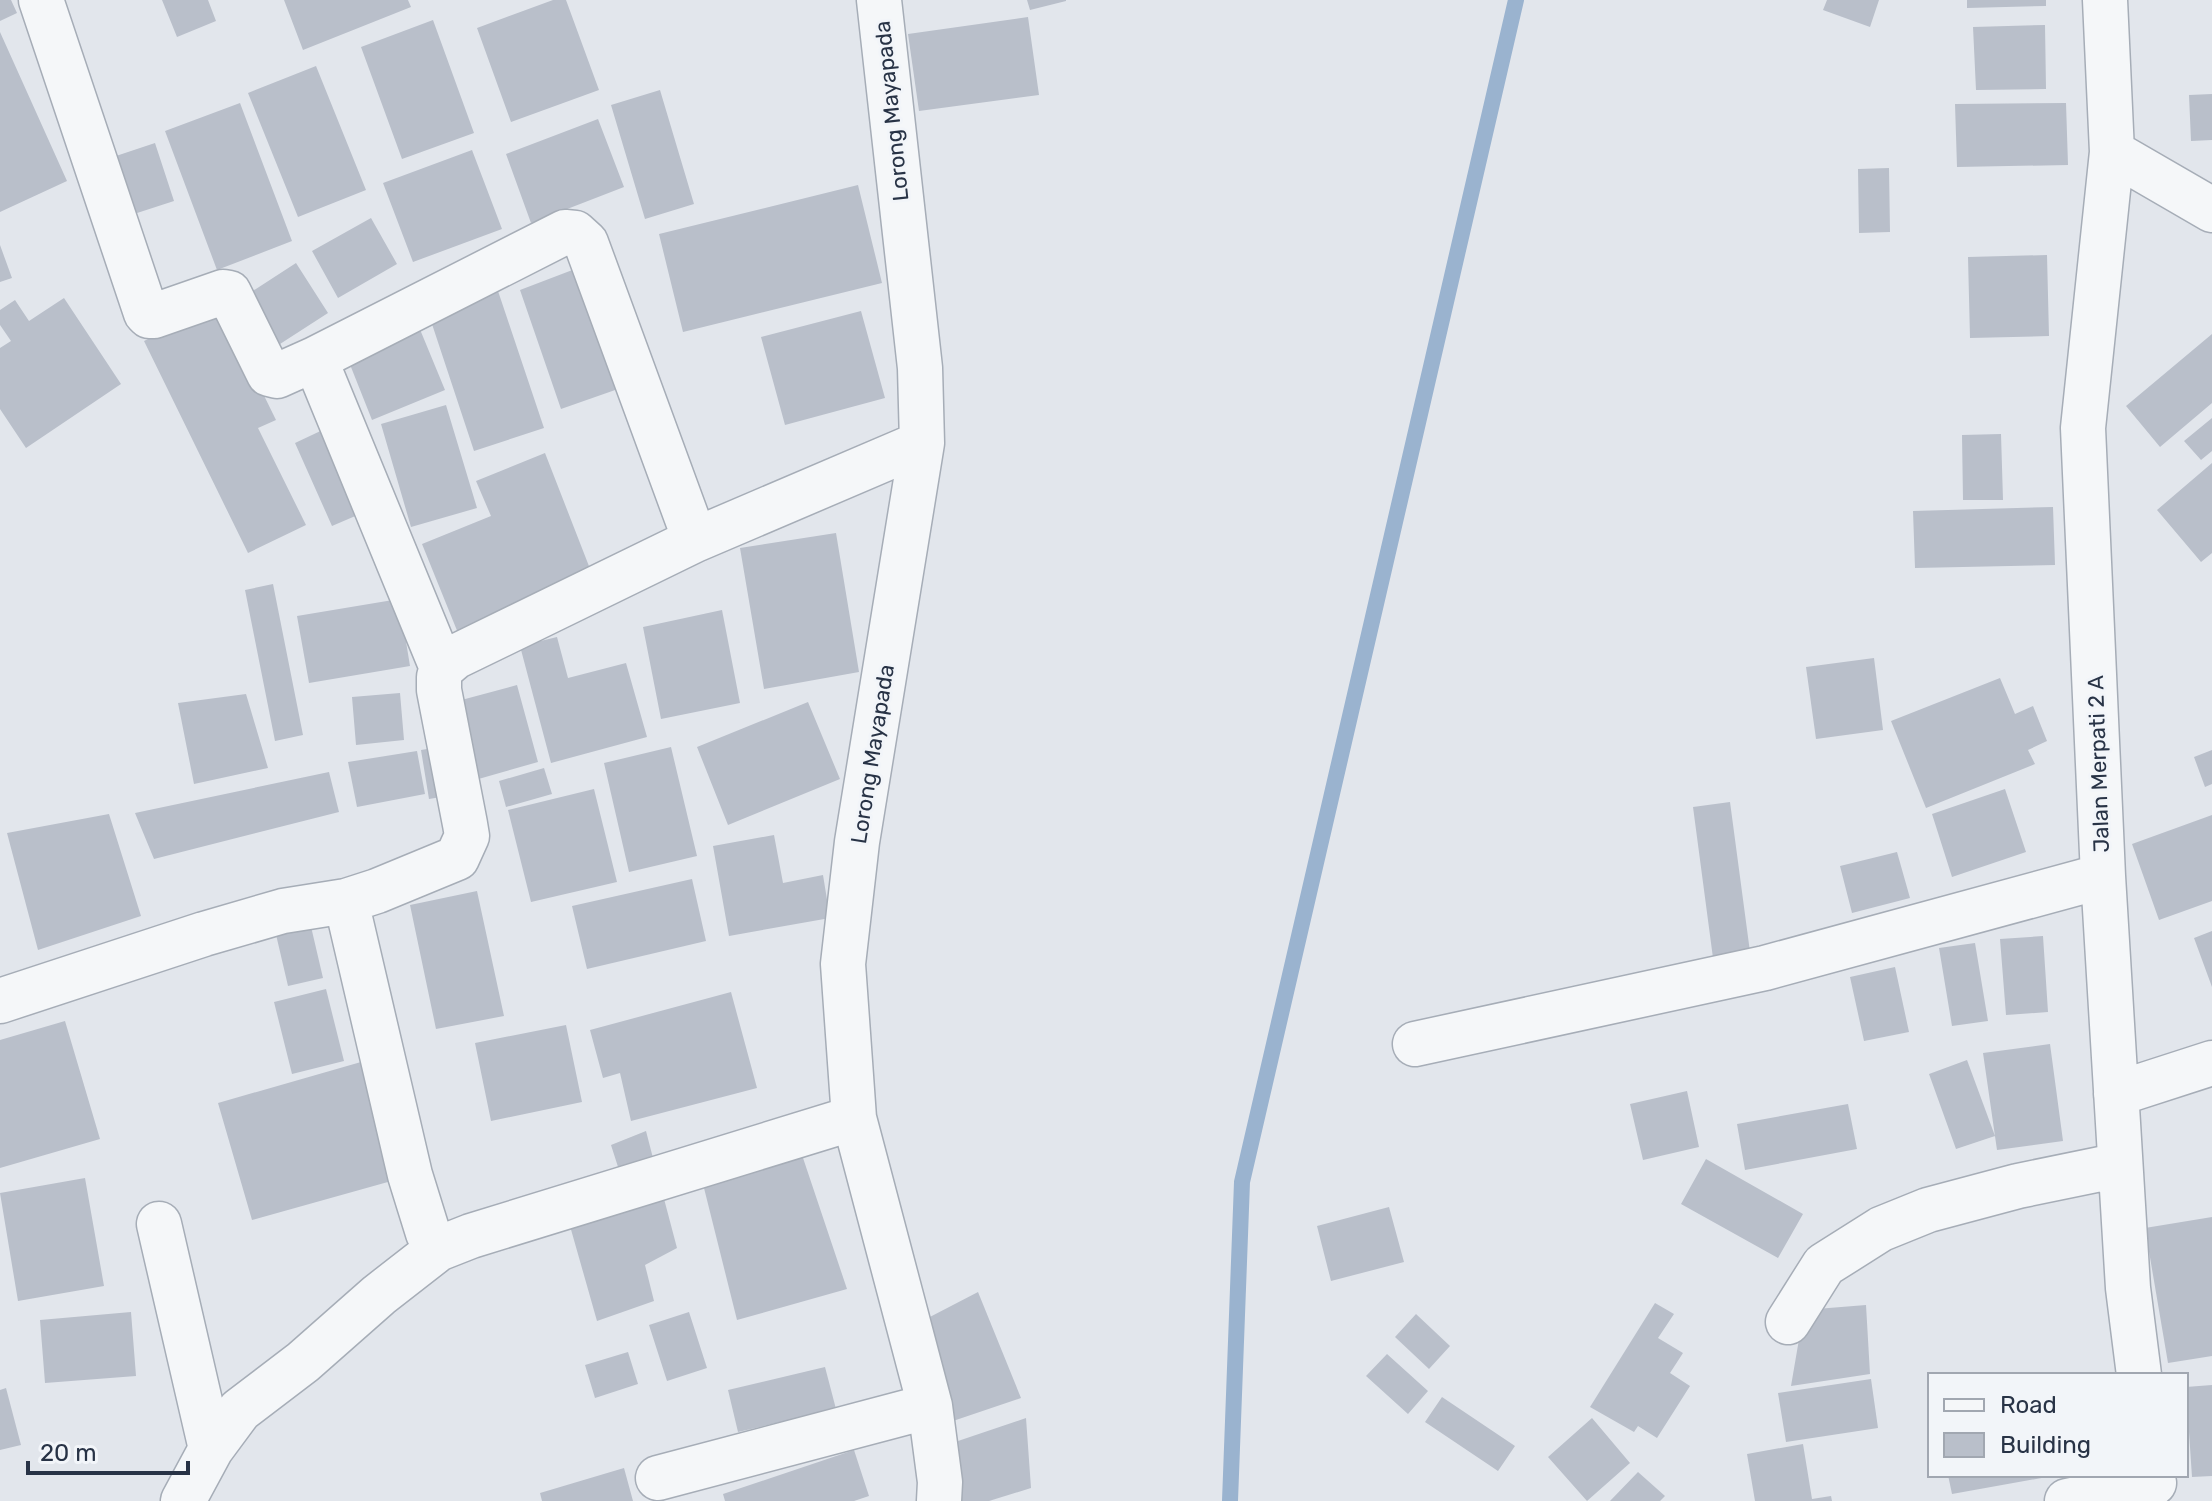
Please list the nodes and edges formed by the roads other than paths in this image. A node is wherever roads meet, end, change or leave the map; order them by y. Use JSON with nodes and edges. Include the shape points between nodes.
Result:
{"nodes":[{"id":1,"x":41,"y":0,"type":"edge"},
{"id":2,"x":879,"y":0,"type":"edge"},
{"id":3,"x":2105,"y":0,"type":"edge"},
{"id":4,"x":2112,"y":152,"type":"junction"},
{"id":5,"x":2212,"y":210,"type":"edge"},
{"id":6,"x":315,"y":359,"type":"junction"},
{"id":7,"x":922,"y":443,"type":"junction"},
{"id":8,"x":695,"y":540,"type":"junction"},
{"id":9,"x":442,"y":668,"type":"junction"},
{"id":10,"x":2103,"y":876,"type":"junction"},
{"id":11,"x":346,"y":901,"type":"junction"},
{"id":12,"x":0,"y":1001,"type":"edge"},
{"id":13,"x":1415,"y":1044,"type":"dead end"},
{"id":14,"x":2212,"y":1063,"type":"edge"},
{"id":15,"x":2116,"y":1094,"type":"junction"},
{"id":16,"x":854,"y":1118,"type":"junction"},
{"id":17,"x":2120,"y":1165,"type":"junction"},
{"id":18,"x":159,"y":1224,"type":"dead end"},
{"id":19,"x":438,"y":1249,"type":"junction"},
{"id":20,"x":1788,"y":1322,"type":"dead end"},
{"id":21,"x":2139,"y":1373,"type":"edge"},
{"id":22,"x":930,"y":1406,"type":"junction"},
{"id":23,"x":211,"y":1449,"type":"junction"},
{"id":24,"x":658,"y":1478,"type":"dead end"},
{"id":25,"x":2154,"y":1486,"type":"edge"},
{"id":26,"x":183,"y":1501,"type":"edge"},
{"id":27,"x":939,"y":1501,"type":"edge"},
{"id":28,"x":2067,"y":1501,"type":"edge"}],
"edges":[{"from":1,"to":6,"type":"street","via":[[146,313],[154,316],[229,293],[269,374],[277,376]]},
{"from":2,"to":7,"type":"street","name":"Lorong Mayapada","via":[[920,368]]},
{"from":3,"to":4,"type":"street","name":"Jalan Merpati 2 A"},
{"from":4,"to":5,"type":"street"},
{"from":4,"to":10,"type":"street","name":"Jalan Merpati 2 A","via":[[2083,428]]},
{"from":6,"to":8,"type":"street","via":[[565,232],[575,233],[586,243]]},
{"from":6,"to":9,"type":"street"},
{"from":7,"to":8,"type":"street"},
{"from":7,"to":16,"type":"street","name":"Lorong Mayapada","via":[[857,842],[843,964]]},
{"from":8,"to":9,"type":"street","via":[[525,621]]},
{"from":9,"to":11,"type":"street","via":[[439,690],[467,836],[463,849],[444,865]]},
{"from":10,"to":13,"type":"street","via":[[1765,968]]},
{"from":10,"to":15,"type":"street","name":"Jalan Merpati 2 A"},
{"from":11,"to":12,"type":"street","via":[[283,911]]},
{"from":11,"to":19,"type":"street","via":[[410,1175]]},
{"from":14,"to":15,"type":"street"},
{"from":15,"to":17,"type":"street","name":"Jalan Merpati 2 A"},
{"from":16,"to":19,"type":"street"},
{"from":16,"to":22,"type":"street","name":"Lorong Mayapada"},
{"from":17,"to":20,"type":"street","via":[[1928,1210],[1881,1229],[1824,1265]]},
{"from":17,"to":21,"type":"street","name":"Jalan Merpati 2 A"},
{"from":18,"to":23,"type":"street"},
{"from":19,"to":23,"type":"street","via":[[240,1410]]},
{"from":22,"to":24,"type":"street"},
{"from":22,"to":27,"type":"street","name":"Lorong Mayapada"},
{"from":23,"to":26,"type":"street"},
{"from":25,"to":28,"type":"street"}]}
